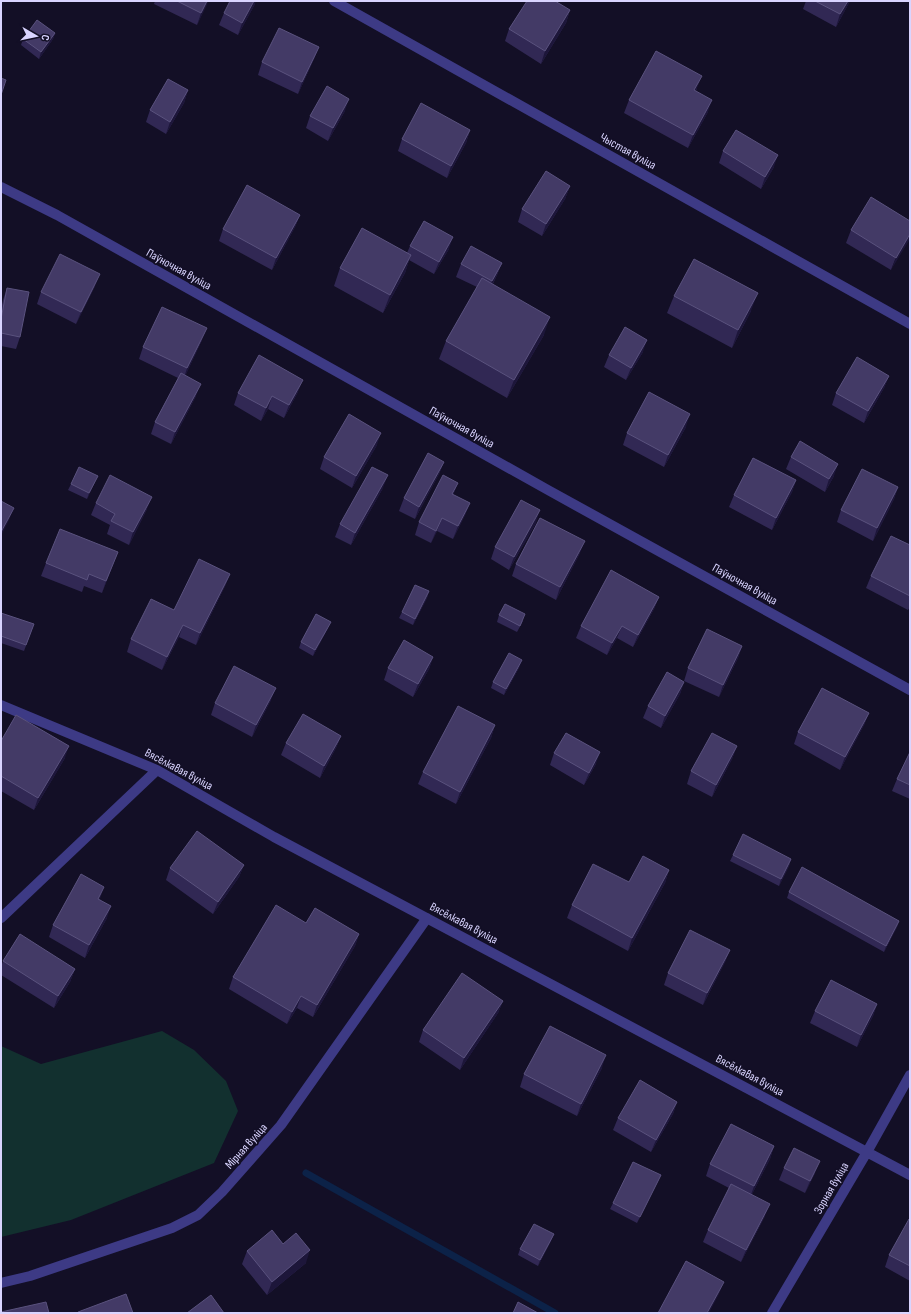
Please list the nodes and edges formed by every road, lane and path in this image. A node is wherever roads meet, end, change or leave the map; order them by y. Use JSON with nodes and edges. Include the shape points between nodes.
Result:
{"nodes":[{"id":1,"x":334,"y":1,"type":"edge"},
{"id":2,"x":1,"y":187,"type":"edge"},
{"id":3,"x":910,"y":324,"type":"edge"},
{"id":4,"x":910,"y":690,"type":"edge"},
{"id":5,"x":1,"y":705,"type":"edge"},
{"id":6,"x":157,"y":770,"type":"junction"},
{"id":7,"x":1,"y":918,"type":"edge"},
{"id":8,"x":427,"y":918,"type":"junction"},
{"id":9,"x":910,"y":1075,"type":"edge"},
{"id":10,"x":867,"y":1152,"type":"junction"},
{"id":11,"x":910,"y":1175,"type":"edge"},
{"id":12,"x":1,"y":1283,"type":"edge"},
{"id":13,"x":772,"y":1313,"type":"edge"}],
"edges":[{"from":1,"to":3,"type":"street","name":"Чыстая вуліца"},
{"from":2,"to":4,"type":"street","name":"Паўночная вуліца","via":[[57,215]]},
{"from":5,"to":6,"type":"street","name":"Вясёлкавая вуліца"},
{"from":6,"to":7,"type":"street"},
{"from":6,"to":8,"type":"street","name":"Вясёлкавая вуліца","via":[[274,837]]},
{"from":8,"to":10,"type":"street","name":"Вясёлкавая вуліца"},
{"from":8,"to":12,"type":"street","name":"Мірная вуліца","via":[[281,1125],[222,1192],[198,1215],[172,1228],[30,1276]]},
{"from":9,"to":10,"type":"street","name":"Зорная вуліца"},
{"from":10,"to":11,"type":"street","name":"Вясёлкавая вуліца"},
{"from":10,"to":13,"type":"street","name":"Зорная вуліца"}]}
